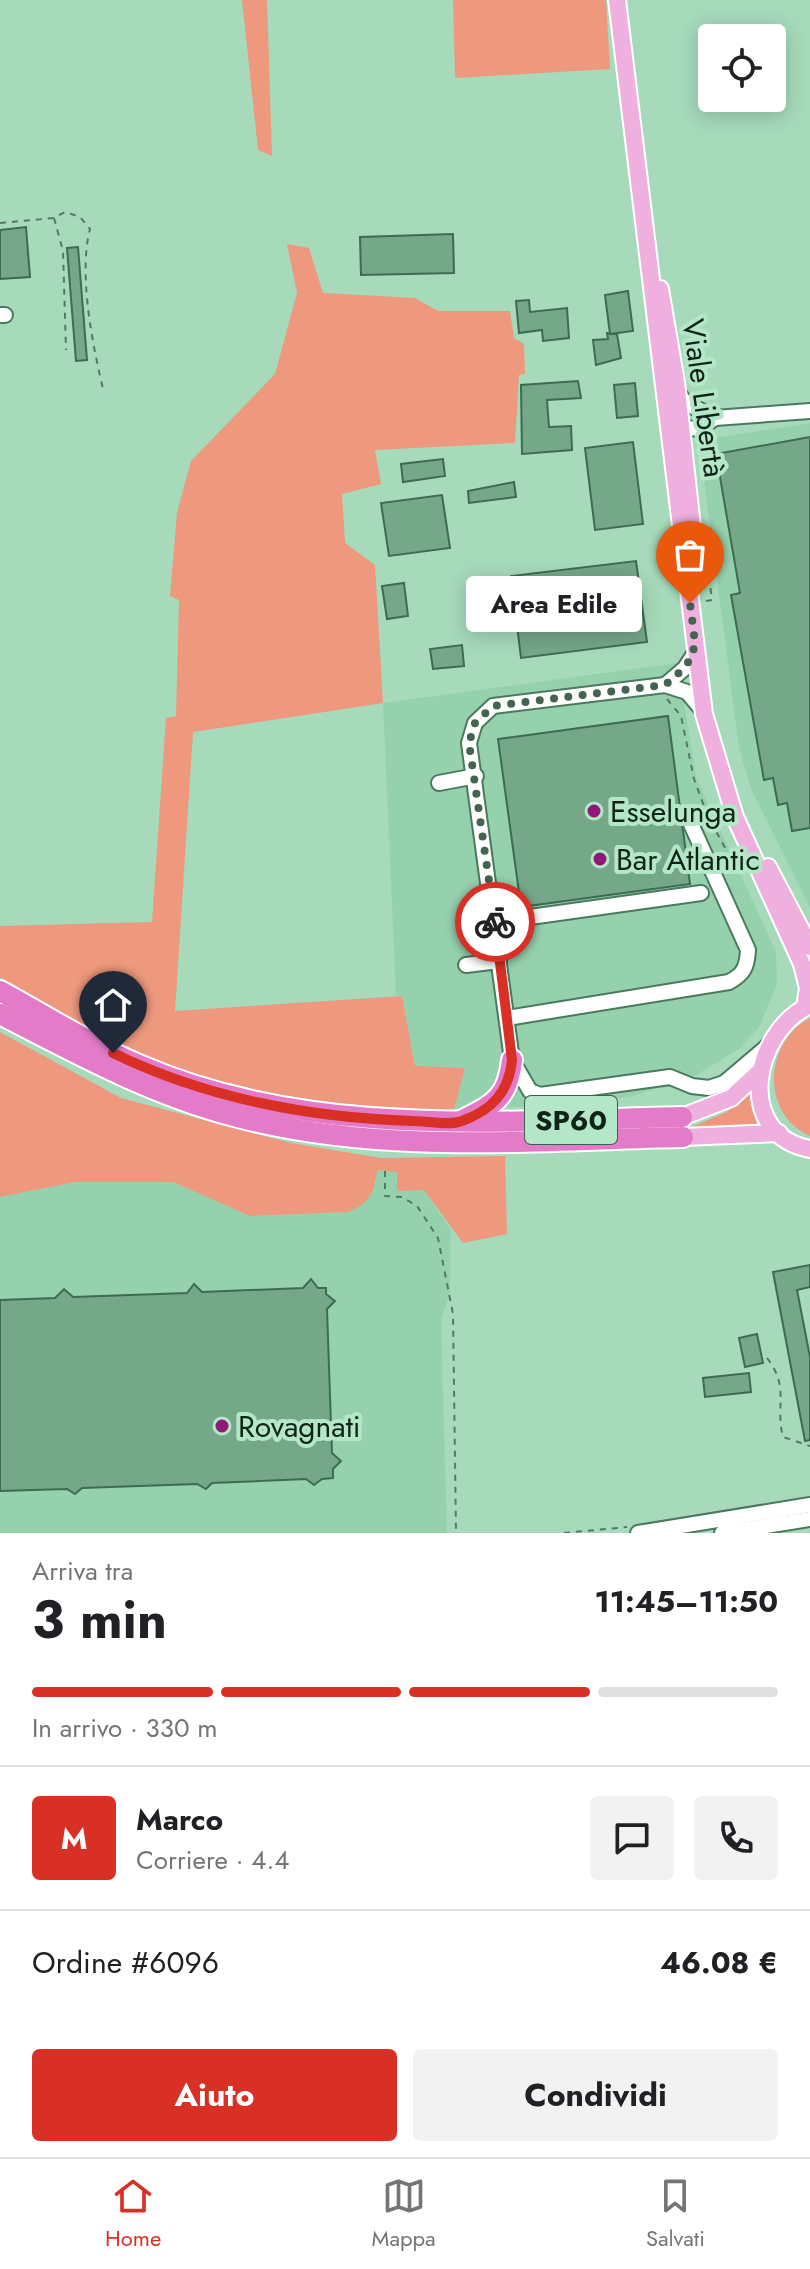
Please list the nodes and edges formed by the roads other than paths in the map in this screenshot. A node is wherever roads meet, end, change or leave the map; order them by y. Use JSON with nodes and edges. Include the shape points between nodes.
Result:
{"nodes":[{"id":1,"x":617,"y":0,"type":"edge"},
{"id":2,"x":644,"y":222,"type":"junction"},
{"id":3,"x":677,"y":392,"type":"junction"},
{"id":4,"x":810,"y":411,"type":"edge"},
{"id":5,"x":715,"y":418,"type":"junction"},
{"id":6,"x":682,"y":429,"type":"junction"},
{"id":7,"x":696,"y":651,"type":"junction"},
{"id":8,"x":665,"y":685,"type":"junction"},
{"id":9,"x":704,"y":714,"type":"junction"},
{"id":10,"x":476,"y":776,"type":"junction"},
{"id":11,"x":439,"y":783,"type":"dead end"},
{"id":12,"x":691,"y":824,"type":"dead end"},
{"id":13,"x":701,"y":893,"type":"dead end"},
{"id":14,"x":495,"y":922,"type":"junction"},
{"id":15,"x":810,"y":947,"type":"edge"},
{"id":16,"x":499,"y":961,"type":"junction"},
{"id":17,"x":466,"y":965,"type":"dead end"},
{"id":18,"x":0,"y":991,"type":"edge"},
{"id":19,"x":808,"y":1006,"type":"edge"},
{"id":20,"x":0,"y":1014,"type":"edge"},
{"id":21,"x":507,"y":1018,"type":"junction"},
{"id":22,"x":771,"y":1043,"type":"junction"},
{"id":23,"x":512,"y":1060,"type":"junction"},
{"id":24,"x":760,"y":1071,"type":"junction"},
{"id":25,"x":459,"y":1122,"type":"junction"},
{"id":26,"x":683,"y":1127,"type":"junction"},
{"id":27,"x":779,"y":1133,"type":"junction"},
{"id":28,"x":810,"y":1149,"type":"edge"},
{"id":29,"x":810,"y":1505,"type":"edge"},
{"id":30,"x":810,"y":1519,"type":"edge"},
{"id":31,"x":745,"y":1531,"type":"edge"},
{"id":32,"x":638,"y":1533,"type":"edge"},
{"id":33,"x":722,"y":1533,"type":"edge"}],
"edges":[{"from":1,"to":2,"type":"main road"},
{"from":2,"to":3,"type":"main road","name":"Viale Libertà"},
{"from":2,"to":7,"type":"main road","name":"Viale Libertà","via":[[662,383],[661,421]]},
{"from":3,"to":5,"type":"street"},
{"from":3,"to":6,"type":"main road","name":"Viale Libertà"},
{"from":4,"to":5,"type":"street"},
{"from":5,"to":6,"type":"street","via":[[700,428]]},
{"from":6,"to":15,"type":"main road","name":"Viale Libertà","via":[[718,733],[752,835]]},
{"from":7,"to":8,"type":"street"},
{"from":7,"to":9,"type":"main road","name":"Viale Libertà"},
{"from":8,"to":9,"type":"street","via":[[692,696]]},
{"from":8,"to":10,"type":"street","via":[[493,706],[475,723],[469,743]]},
{"from":9,"to":19,"type":"main road","name":"Viale Libertà","via":[[735,817],[802,964]]},
{"from":10,"to":11,"type":"street"},
{"from":10,"to":14,"type":"street"},
{"from":12,"to":21,"type":"street","via":[[748,950],[740,977]]},
{"from":13,"to":14,"type":"street"},
{"from":14,"to":16,"type":"street"},
{"from":16,"to":17,"type":"street"},
{"from":16,"to":21,"type":"street"},
{"from":18,"to":25,"type":"highway","number":"SP60","via":[[139,1066],[247,1101],[384,1119]]},
{"from":19,"to":22,"type":"main road"},
{"from":20,"to":26,"type":"highway","number":"SP60","via":[[133,1081],[279,1127],[402,1141]]},
{"from":21,"to":23,"type":"street"},
{"from":22,"to":23,"type":"street","via":[[724,1083],[709,1088],[670,1077],[540,1095],[530,1091]]},
{"from":22,"to":24,"type":"main road"},
{"from":23,"to":25,"type":"highway","via":[[510,1082],[495,1103]]},
{"from":24,"to":26,"type":"main road","number":"SP60","via":[[731,1098]]},
{"from":24,"to":27,"type":"main road","via":[[761,1104]]},
{"from":25,"to":26,"type":"highway","number":"SP60"},
{"from":26,"to":27,"type":"main road","number":"SP60"},
{"from":27,"to":28,"type":"main road"},
{"from":29,"to":32,"type":"street"},
{"from":30,"to":31,"type":"street"},
{"from":31,"to":33,"type":"street"}]}
